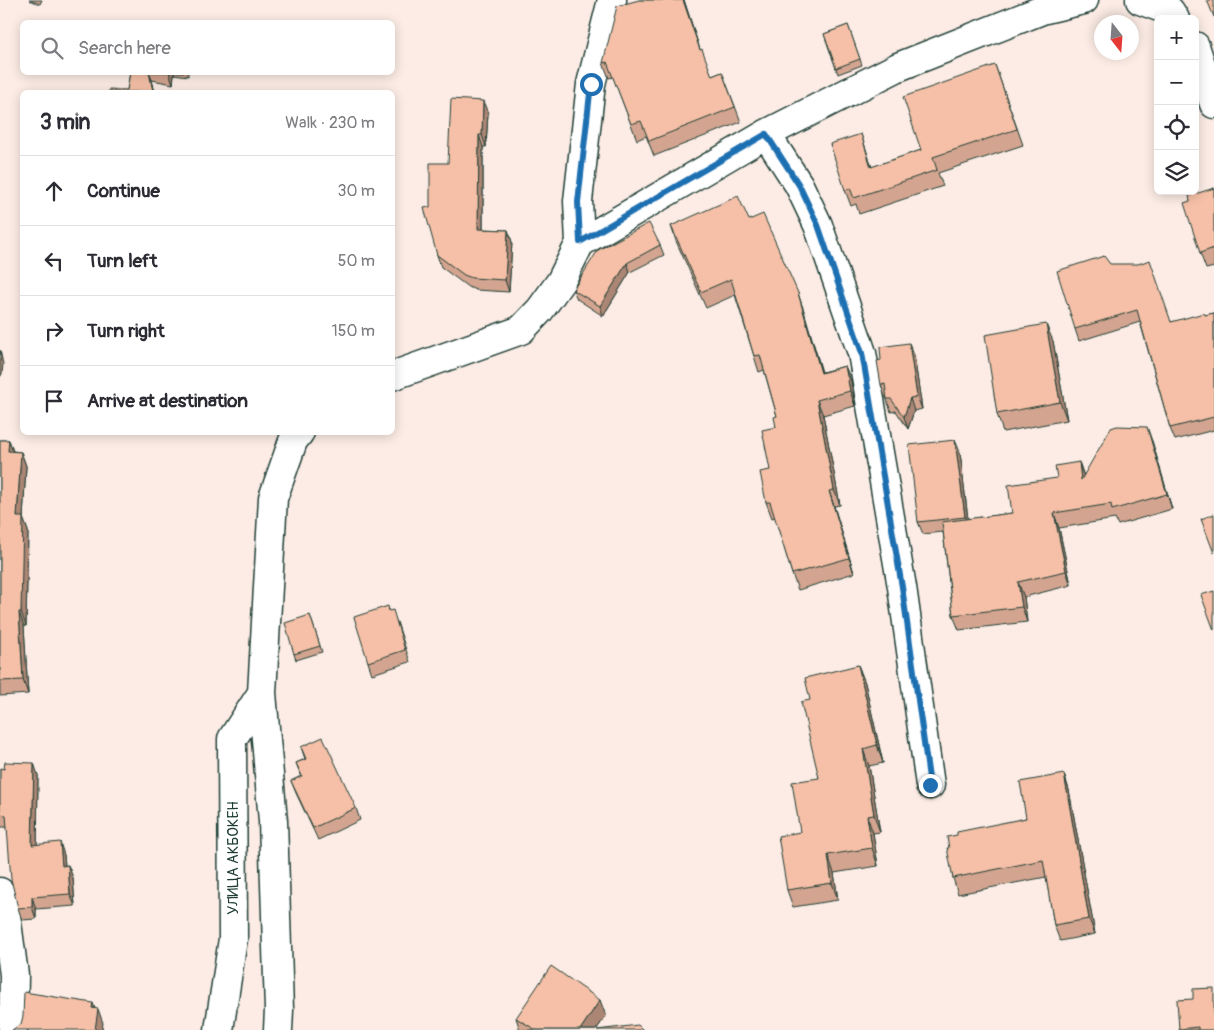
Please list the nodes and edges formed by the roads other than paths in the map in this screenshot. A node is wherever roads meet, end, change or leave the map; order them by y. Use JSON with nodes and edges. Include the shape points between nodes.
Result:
{"nodes":[{"id":1,"x":612,"y":0,"type":"edge"},
{"id":2,"x":1084,"y":0,"type":"edge"},
{"id":3,"x":1140,"y":0,"type":"edge"},
{"id":4,"x":1172,"y":15,"type":"edge"},
{"id":5,"x":1199,"y":58,"type":"edge"},
{"id":6,"x":1214,"y":104,"type":"edge"},
{"id":7,"x":766,"y":134,"type":"junction"},
{"id":8,"x":580,"y":242,"type":"junction"},
{"id":9,"x":395,"y":375,"type":"edge"},
{"id":10,"x":298,"y":435,"type":"edge"},
{"id":11,"x":262,"y":693,"type":"junction"},
{"id":12,"x":930,"y":785,"type":"dead end"},
{"id":13,"x":0,"y":892,"type":"edge"},
{"id":14,"x":13,"y":1030,"type":"edge"},
{"id":15,"x":219,"y":1030,"type":"edge"},
{"id":16,"x":278,"y":1030,"type":"edge"}],
"edges":[{"from":1,"to":8,"type":"street","via":[[591,84],[578,202]]},
{"from":2,"to":7,"type":"street","via":[[1042,10],[898,67]]},
{"from":3,"to":4,"type":"street","via":[[1170,11]]},
{"from":5,"to":6,"type":"street"},
{"from":7,"to":8,"type":"street"},
{"from":7,"to":12,"type":"street","via":[[799,185],[818,225],[862,353],[902,587]]},
{"from":8,"to":9,"type":"street","via":[[561,281],[522,330]]},
{"from":10,"to":11,"type":"street","via":[[274,498]]},
{"from":11,"to":15,"type":"street","name":"УЛИЦА АКБОКЕН","via":[[232,739],[234,939]]},
{"from":11,"to":16,"type":"street","via":[[273,821]]},
{"from":13,"to":14,"type":"street","via":[[14,975]]}]}
